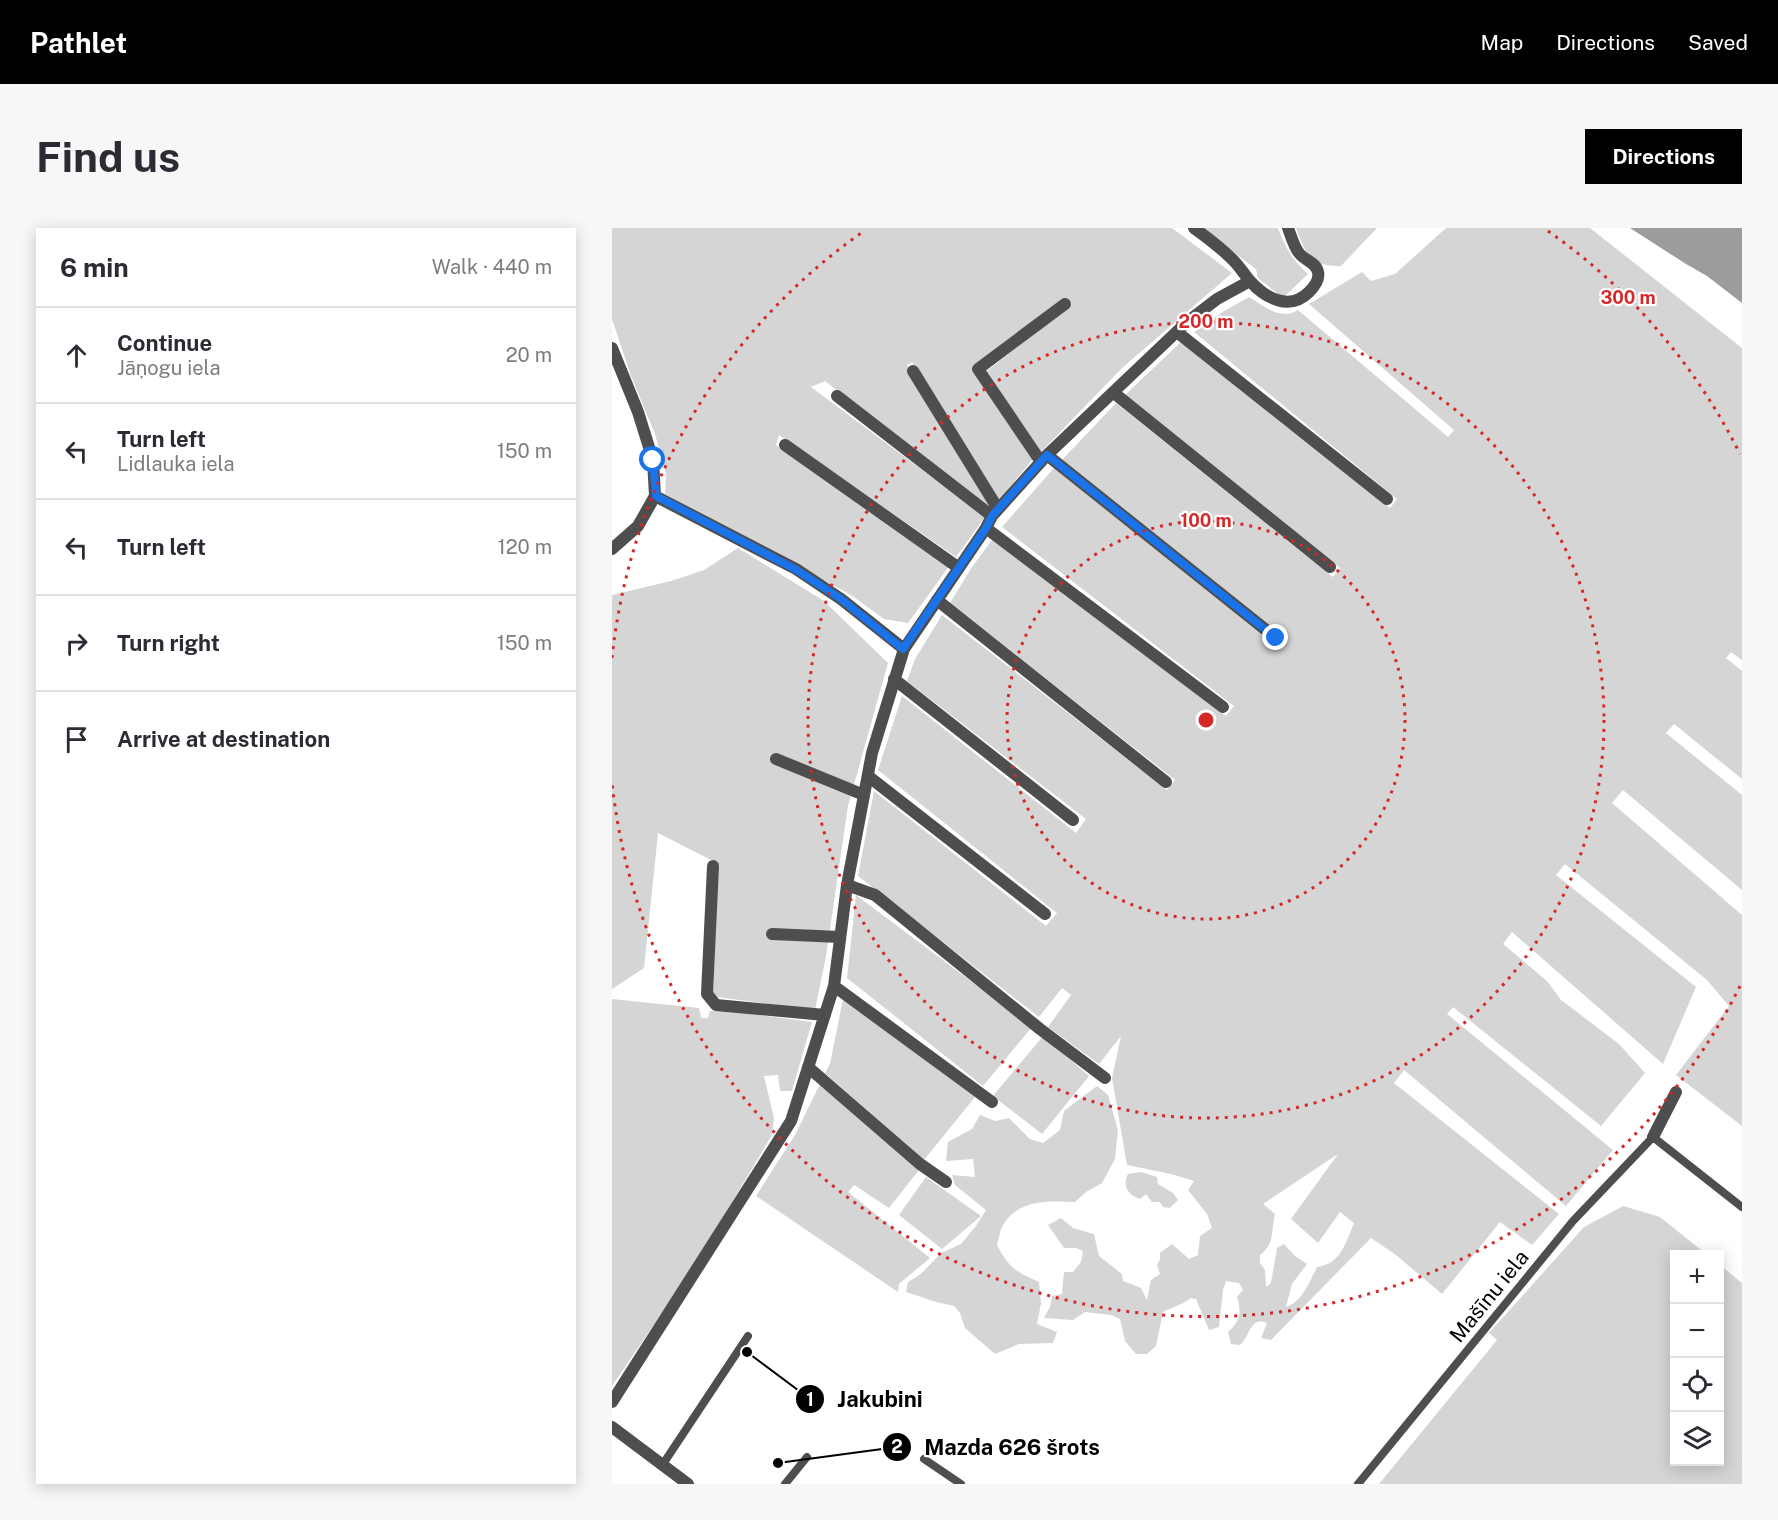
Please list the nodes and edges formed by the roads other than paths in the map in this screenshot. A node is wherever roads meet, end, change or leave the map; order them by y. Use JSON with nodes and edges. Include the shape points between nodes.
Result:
{"nodes":[{"id":1,"x":1194,"y":228,"type":"edge"},
{"id":2,"x":1288,"y":228,"type":"edge"},
{"id":3,"x":1250,"y":281,"type":"junction"},
{"id":4,"x":1065,"y":304,"type":"dead end"},
{"id":5,"x":1177,"y":332,"type":"junction"},
{"id":6,"x":612,"y":348,"type":"edge"},
{"id":7,"x":914,"y":370,"type":"dead end"},
{"id":8,"x":1114,"y":393,"type":"junction"},
{"id":9,"x":837,"y":396,"type":"dead end"},
{"id":10,"x":785,"y":445,"type":"dead end"},
{"id":11,"x":1044,"y":459,"type":"junction"},
{"id":12,"x":656,"y":496,"type":"junction"},
{"id":13,"x":1387,"y":499,"type":"dead end"},
{"id":14,"x":995,"y":512,"type":"junction"},
{"id":15,"x":986,"y":528,"type":"junction"},
{"id":16,"x":612,"y":549,"type":"edge"},
{"id":17,"x":1330,"y":567,"type":"dead end"},
{"id":18,"x":959,"y":568,"type":"junction"},
{"id":19,"x":937,"y":600,"type":"junction"},
{"id":20,"x":1276,"y":638,"type":"dead end"},
{"id":21,"x":903,"y":649,"type":"junction"},
{"id":22,"x":894,"y":679,"type":"junction"},
{"id":23,"x":1223,"y":707,"type":"dead end"},
{"id":24,"x":776,"y":759,"type":"dead end"},
{"id":25,"x":868,"y":776,"type":"junction"},
{"id":26,"x":1166,"y":782,"type":"dead end"},
{"id":27,"x":864,"y":795,"type":"junction"},
{"id":28,"x":1072,"y":820,"type":"dead end"},
{"id":29,"x":713,"y":866,"type":"dead end"},
{"id":30,"x":847,"y":885,"type":"junction"},
{"id":31,"x":1045,"y":914,"type":"dead end"},
{"id":32,"x":772,"y":934,"type":"dead end"},
{"id":33,"x":840,"y":938,"type":"junction"},
{"id":34,"x":834,"y":986,"type":"junction"},
{"id":35,"x":825,"y":1016,"type":"junction"},
{"id":36,"x":808,"y":1067,"type":"junction"},
{"id":37,"x":1105,"y":1078,"type":"dead end"},
{"id":38,"x":1676,"y":1092,"type":"dead end"},
{"id":39,"x":992,"y":1102,"type":"dead end"},
{"id":40,"x":1653,"y":1137,"type":"junction"},
{"id":41,"x":946,"y":1182,"type":"dead end"},
{"id":42,"x":1742,"y":1207,"type":"edge"},
{"id":43,"x":748,"y":1336,"type":"dead end"},
{"id":44,"x":612,"y":1402,"type":"edge"},
{"id":45,"x":612,"y":1427,"type":"edge"},
{"id":46,"x":807,"y":1457,"type":"dead end"},
{"id":47,"x":924,"y":1459,"type":"dead end"},
{"id":48,"x":663,"y":1464,"type":"junction"},
{"id":49,"x":688,"y":1484,"type":"edge"},
{"id":50,"x":785,"y":1484,"type":"edge"},
{"id":51,"x":962,"y":1484,"type":"edge"},
{"id":52,"x":1358,"y":1484,"type":"edge"}],
"edges":[{"from":1,"to":3,"type":"street","via":[[1219,246]]},
{"from":2,"to":3,"type":"street","via":[[1300,254],[1317,269],[1315,285],[1299,301],[1288,303],[1276,301]]},
{"from":3,"to":5,"type":"street","via":[[1217,299]]},
{"from":4,"to":11,"type":"street","via":[[978,369]]},
{"from":5,"to":8,"type":"street"},
{"from":5,"to":13,"type":"street"},
{"from":6,"to":12,"type":"street","via":[[653,460]]},
{"from":7,"to":14,"type":"street"},
{"from":8,"to":11,"type":"street"},
{"from":8,"to":17,"type":"street"},
{"from":9,"to":14,"type":"street"},
{"from":10,"to":18,"type":"street"},
{"from":11,"to":14,"type":"street"},
{"from":11,"to":20,"type":"street"},
{"from":12,"to":16,"type":"street","via":[[638,526]]},
{"from":12,"to":21,"type":"street","via":[[795,569],[841,599]]},
{"from":14,"to":15,"type":"street"},
{"from":15,"to":18,"type":"street"},
{"from":15,"to":23,"type":"street"},
{"from":18,"to":19,"type":"street"},
{"from":19,"to":21,"type":"street"},
{"from":19,"to":26,"type":"street"},
{"from":21,"to":22,"type":"street"},
{"from":22,"to":25,"type":"street"},
{"from":22,"to":28,"type":"street"},
{"from":24,"to":27,"type":"street"},
{"from":25,"to":27,"type":"street"},
{"from":25,"to":31,"type":"street"},
{"from":27,"to":30,"type":"street"},
{"from":29,"to":35,"type":"street","via":[[707,993],[716,1005]]},
{"from":30,"to":33,"type":"street"},
{"from":30,"to":37,"type":"street","via":[[874,895]]},
{"from":32,"to":33,"type":"street"},
{"from":33,"to":34,"type":"street"},
{"from":34,"to":35,"type":"street"},
{"from":34,"to":39,"type":"street"},
{"from":35,"to":36,"type":"street"},
{"from":36,"to":41,"type":"street"},
{"from":36,"to":44,"type":"street","via":[[791,1121]]},
{"from":38,"to":40,"type":"street"},
{"from":40,"to":42,"type":"lane"},
{"from":40,"to":52,"type":"lane","name":"Mašīnu iela","via":[[1573,1221]]},
{"from":43,"to":48,"type":"lane"},
{"from":45,"to":48,"type":"street"},
{"from":46,"to":50,"type":"lane"},
{"from":47,"to":51,"type":"lane"},
{"from":48,"to":49,"type":"street"}]}
